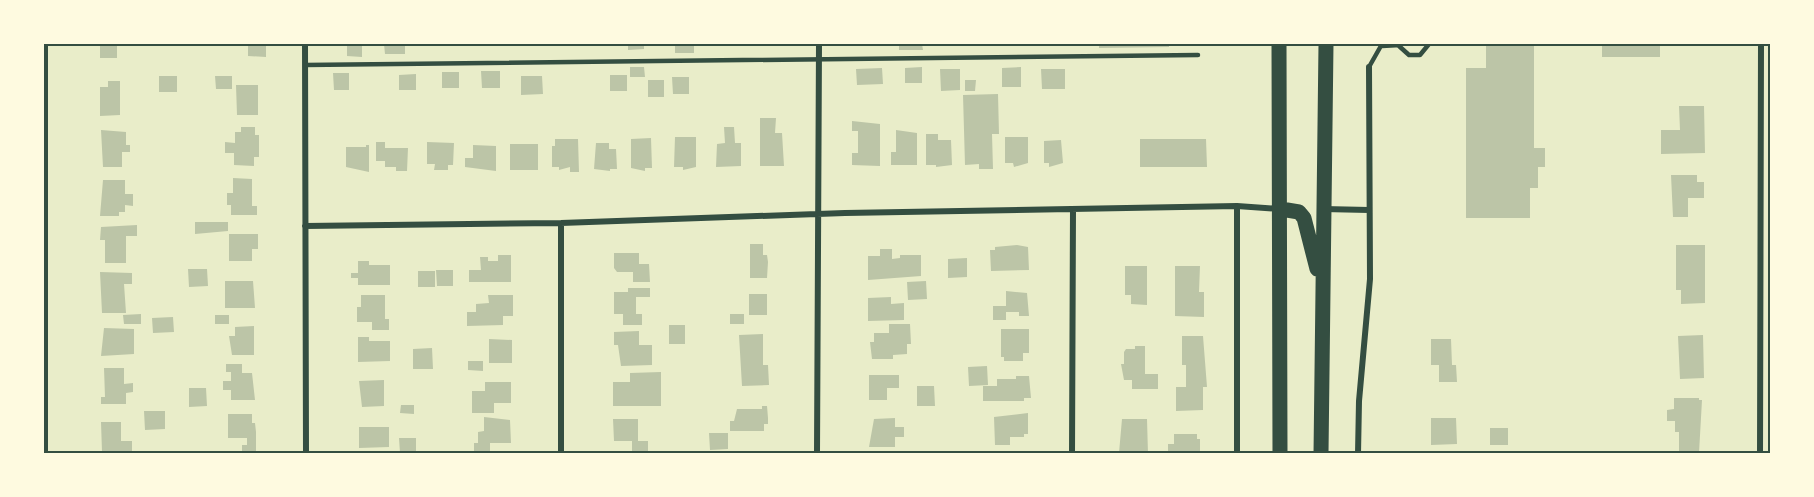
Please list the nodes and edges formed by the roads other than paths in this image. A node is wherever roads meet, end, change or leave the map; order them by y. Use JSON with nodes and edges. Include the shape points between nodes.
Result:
{"nodes":[{"id":1,"x":45,"y":44,"type":"edge"},
{"id":2,"x":305,"y":44,"type":"edge"},
{"id":3,"x":819,"y":44,"type":"edge"},
{"id":4,"x":1280,"y":44,"type":"edge"},
{"id":5,"x":1326,"y":44,"type":"edge"},
{"id":6,"x":1429,"y":44,"type":"edge"},
{"id":7,"x":1761,"y":44,"type":"edge"},
{"id":8,"x":1382,"y":45,"type":"edge"},
{"id":9,"x":1400,"y":45,"type":"edge"},
{"id":10,"x":1198,"y":55,"type":"dead end"},
{"id":11,"x":819,"y":59,"type":"junction"},
{"id":12,"x":305,"y":65,"type":"junction"},
{"id":13,"x":1368,"y":67,"type":"joint"},
{"id":14,"x":1236,"y":206,"type":"junction"},
{"id":15,"x":1072,"y":209,"type":"junction"},
{"id":16,"x":1281,"y":209,"type":"junction"},
{"id":17,"x":1323,"y":209,"type":"junction"},
{"id":18,"x":1369,"y":210,"type":"junction"},
{"id":19,"x":817,"y":215,"type":"junction"},
{"id":20,"x":561,"y":223,"type":"junction"},
{"id":21,"x":305,"y":226,"type":"junction"},
{"id":22,"x":1322,"y":280,"type":"junction"},
{"id":23,"x":45,"y":453,"type":"edge"},
{"id":24,"x":306,"y":453,"type":"edge"},
{"id":25,"x":561,"y":453,"type":"edge"},
{"id":26,"x":818,"y":453,"type":"edge"},
{"id":27,"x":1072,"y":453,"type":"edge"},
{"id":28,"x":1237,"y":453,"type":"edge"},
{"id":29,"x":1280,"y":453,"type":"edge"},
{"id":30,"x":1321,"y":453,"type":"edge"},
{"id":31,"x":1358,"y":453,"type":"edge"},
{"id":32,"x":1760,"y":453,"type":"edge"}],
"edges":[{"from":1,"to":23,"type":"street"},
{"from":2,"to":12,"type":"street"},
{"from":3,"to":11,"type":"street"},
{"from":4,"to":16,"type":"main road"},
{"from":5,"to":17,"type":"main road"},
{"from":6,"to":9,"type":"lane","via":[[1420,55],[1409,55]]},
{"from":7,"to":32,"type":"street"},
{"from":8,"to":9,"type":"lane"},
{"from":8,"to":13,"type":"lane"},
{"from":10,"to":11,"type":"lane"},
{"from":11,"to":12,"type":"lane"},
{"from":11,"to":19,"type":"street"},
{"from":12,"to":21,"type":"street"},
{"from":13,"to":18,"type":"street"},
{"from":14,"to":15,"type":"street"},
{"from":14,"to":16,"type":"street"},
{"from":14,"to":28,"type":"street"},
{"from":15,"to":19,"type":"street"},
{"from":15,"to":27,"type":"street"},
{"from":16,"to":22,"type":"main road","via":[[1299,212],[1304,218]]},
{"from":16,"to":29,"type":"main road"},
{"from":17,"to":18,"type":"street"},
{"from":17,"to":22,"type":"main road"},
{"from":18,"to":31,"type":"street","via":[[1370,290]]},
{"from":19,"to":20,"type":"street"},
{"from":19,"to":26,"type":"street"},
{"from":20,"to":21,"type":"street"},
{"from":20,"to":25,"type":"street"},
{"from":21,"to":24,"type":"street"},
{"from":22,"to":30,"type":"main road"}]}
